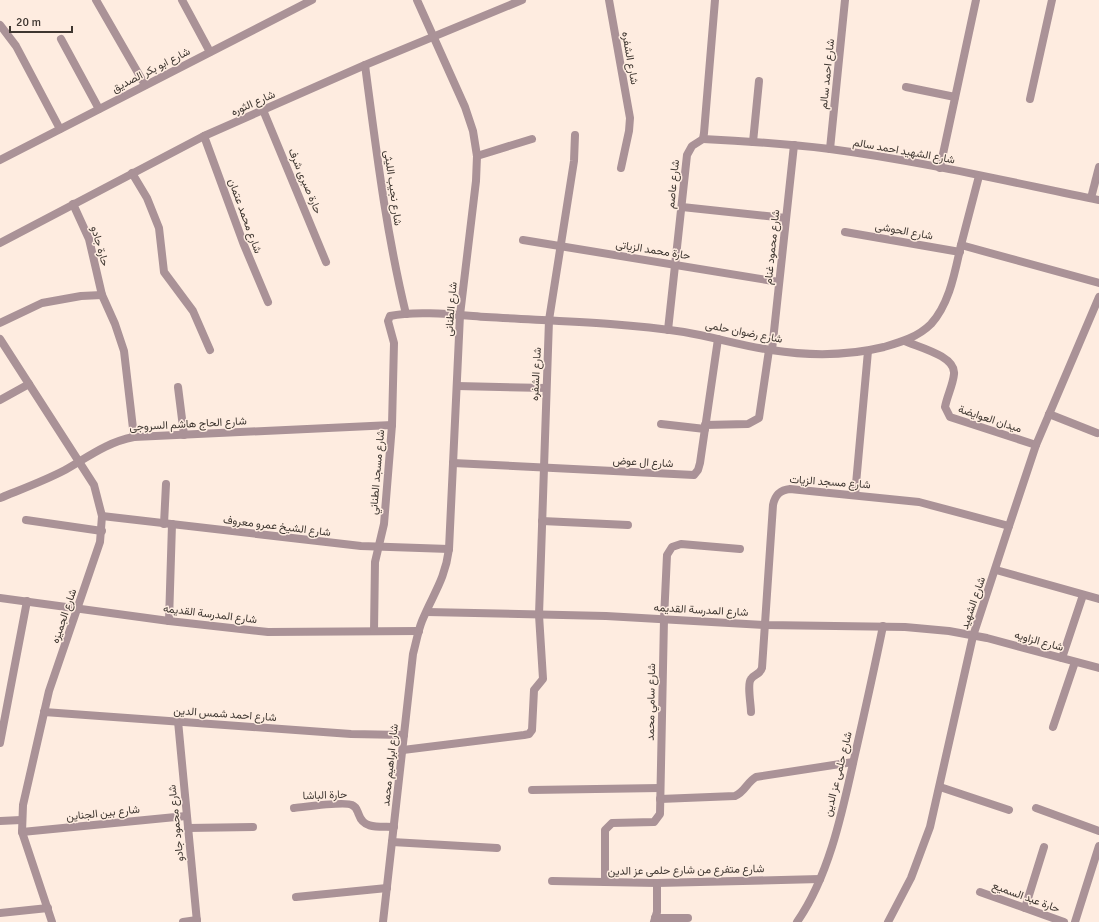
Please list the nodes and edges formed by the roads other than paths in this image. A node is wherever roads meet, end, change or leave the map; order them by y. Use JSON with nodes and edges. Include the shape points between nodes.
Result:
{"nodes":[{"id":1,"x":96,"y":0,"type":"edge"},
{"id":2,"x":182,"y":0,"type":"edge"},
{"id":3,"x":312,"y":0,"type":"edge"},
{"id":4,"x":417,"y":0,"type":"edge"},
{"id":5,"x":522,"y":0,"type":"edge"},
{"id":6,"x":609,"y":0,"type":"edge"},
{"id":7,"x":715,"y":0,"type":"edge"},
{"id":8,"x":845,"y":0,"type":"edge"},
{"id":9,"x":976,"y":0,"type":"edge"},
{"id":10,"x":1052,"y":0,"type":"edge"},
{"id":11,"x":0,"y":25,"type":"edge"},
{"id":12,"x":433,"y":37,"type":"junction"},
{"id":13,"x":61,"y":39,"type":"dead end"},
{"id":14,"x":210,"y":52,"type":"junction"},
{"id":15,"x":364,"y":65,"type":"junction"},
{"id":16,"x":759,"y":81,"type":"dead end"},
{"id":17,"x":145,"y":85,"type":"junction"},
{"id":18,"x":906,"y":87,"type":"dead end"},
{"id":19,"x":955,"y":97,"type":"junction"},
{"id":20,"x":1030,"y":99,"type":"dead end"},
{"id":21,"x":99,"y":109,"type":"junction"},
{"id":22,"x":263,"y":110,"type":"junction"},
{"id":23,"x":60,"y":129,"type":"junction"},
{"id":24,"x":575,"y":135,"type":"dead end"},
{"id":25,"x":204,"y":136,"type":"junction"},
{"id":26,"x":532,"y":139,"type":"dead end"},
{"id":27,"x":703,"y":139,"type":"junction"},
{"id":28,"x":753,"y":142,"type":"junction"},
{"id":29,"x":794,"y":145,"type":"junction"},
{"id":30,"x":830,"y":149,"type":"junction"},
{"id":31,"x":477,"y":156,"type":"junction"},
{"id":32,"x":0,"y":160,"type":"edge"},
{"id":33,"x":1099,"y":167,"type":"edge"},
{"id":34,"x":620,"y":168,"type":"dead end"},
{"id":35,"x":940,"y":168,"type":"junction"},
{"id":36,"x":132,"y":173,"type":"junction"},
{"id":37,"x":979,"y":176,"type":"junction"},
{"id":38,"x":1095,"y":199,"type":"edge"},
{"id":39,"x":73,"y":204,"type":"junction"},
{"id":40,"x":682,"y":207,"type":"junction"},
{"id":41,"x":786,"y":218,"type":"junction"},
{"id":42,"x":845,"y":232,"type":"dead end"},
{"id":43,"x":523,"y":240,"type":"dead end"},
{"id":44,"x":0,"y":243,"type":"edge"},
{"id":45,"x":560,"y":246,"type":"junction"},
{"id":46,"x":961,"y":248,"type":"junction"},
{"id":47,"x":326,"y":262,"type":"dead end"},
{"id":48,"x":676,"y":265,"type":"junction"},
{"id":49,"x":779,"y":282,"type":"junction"},
{"id":50,"x":1099,"y":283,"type":"edge"},
{"id":51,"x":102,"y":295,"type":"junction"},
{"id":52,"x":1099,"y":297,"type":"edge"},
{"id":53,"x":268,"y":302,"type":"dead end"},
{"id":54,"x":406,"y":314,"type":"junction"},
{"id":55,"x":390,"y":316,"type":"joint"},
{"id":56,"x":460,"y":316,"type":"junction"},
{"id":57,"x":549,"y":320,"type":"junction"},
{"id":58,"x":0,"y":323,"type":"edge"},
{"id":59,"x":668,"y":330,"type":"junction"},
{"id":60,"x":0,"y":339,"type":"edge"},
{"id":61,"x":718,"y":339,"type":"junction"},
{"id":62,"x":905,"y":341,"type":"junction"},
{"id":63,"x":210,"y":350,"type":"dead end"},
{"id":64,"x":771,"y":350,"type":"junction"},
{"id":65,"x":868,"y":350,"type":"junction"},
{"id":66,"x":29,"y":384,"type":"junction"},
{"id":67,"x":457,"y":386,"type":"junction"},
{"id":68,"x":178,"y":387,"type":"dead end"},
{"id":69,"x":546,"y":388,"type":"junction"},
{"id":70,"x":0,"y":400,"type":"edge"},
{"id":71,"x":1049,"y":414,"type":"junction"},
{"id":72,"x":661,"y":424,"type":"dead end"},
{"id":73,"x":392,"y":425,"type":"junction"},
{"id":74,"x":705,"y":427,"type":"junction"},
{"id":75,"x":1097,"y":433,"type":"dead end"},
{"id":76,"x":184,"y":434,"type":"junction"},
{"id":77,"x":134,"y":437,"type":"junction"},
{"id":78,"x":1036,"y":445,"type":"junction"},
{"id":79,"x":79,"y":461,"type":"junction"},
{"id":80,"x":452,"y":463,"type":"junction"},
{"id":81,"x":544,"y":468,"type":"junction"},
{"id":82,"x":166,"y":484,"type":"dead end"},
{"id":83,"x":855,"y":495,"type":"junction"},
{"id":84,"x":0,"y":498,"type":"edge"},
{"id":85,"x":102,"y":516,"type":"junction"},
{"id":86,"x":26,"y":520,"type":"dead end"},
{"id":87,"x":542,"y":521,"type":"junction"},
{"id":88,"x":168,"y":524,"type":"junction"},
{"id":89,"x":628,"y":525,"type":"dead end"},
{"id":90,"x":1009,"y":526,"type":"junction"},
{"id":91,"x":102,"y":531,"type":"junction"},
{"id":92,"x":378,"y":547,"type":"junction"},
{"id":93,"x":740,"y":549,"type":"dead end"},
{"id":94,"x":449,"y":550,"type":"junction"},
{"id":95,"x":996,"y":570,"type":"junction"},
{"id":96,"x":1083,"y":594,"type":"junction"},
{"id":97,"x":0,"y":598,"type":"edge"},
{"id":98,"x":1099,"y":599,"type":"edge"},
{"id":99,"x":27,"y":601,"type":"junction"},
{"id":100,"x":79,"y":608,"type":"junction"},
{"id":101,"x":427,"y":612,"type":"junction"},
{"id":102,"x":539,"y":615,"type":"junction"},
{"id":103,"x":664,"y":619,"type":"junction"},
{"id":104,"x":169,"y":621,"type":"junction"},
{"id":105,"x":765,"y":625,"type":"junction"},
{"id":106,"x":884,"y":626,"type":"junction"},
{"id":107,"x":374,"y":631,"type":"junction"},
{"id":108,"x":419,"y":631,"type":"junction"},
{"id":109,"x":973,"y":636,"type":"junction"},
{"id":110,"x":1062,"y":658,"type":"junction"},
{"id":111,"x":1075,"y":662,"type":"junction"},
{"id":112,"x":1099,"y":668,"type":"edge"},
{"id":113,"x":44,"y":712,"type":"junction"},
{"id":114,"x":751,"y":712,"type":"dead end"},
{"id":115,"x":178,"y":721,"type":"junction"},
{"id":116,"x":1053,"y":727,"type":"dead end"},
{"id":117,"x":404,"y":735,"type":"junction"},
{"id":118,"x":0,"y":743,"type":"edge"},
{"id":119,"x":403,"y":750,"type":"junction"},
{"id":120,"x":853,"y":762,"type":"junction"},
{"id":121,"x":940,"y":787,"type":"junction"},
{"id":122,"x":660,"y":788,"type":"junction"},
{"id":123,"x":532,"y":790,"type":"dead end"},
{"id":124,"x":660,"y":799,"type":"junction"},
{"id":125,"x":294,"y":808,"type":"dead end"},
{"id":126,"x":1036,"y":808,"type":"dead end"},
{"id":127,"x":1009,"y":810,"type":"dead end"},
{"id":128,"x":186,"y":816,"type":"junction"},
{"id":129,"x":21,"y":820,"type":"junction"},
{"id":130,"x":0,"y":821,"type":"edge"},
{"id":131,"x":253,"y":827,"type":"dead end"},
{"id":132,"x":394,"y":827,"type":"junction"},
{"id":133,"x":188,"y":828,"type":"junction"},
{"id":134,"x":1099,"y":831,"type":"edge"},
{"id":135,"x":22,"y":832,"type":"junction"},
{"id":136,"x":392,"y":842,"type":"junction"},
{"id":137,"x":1099,"y":846,"type":"edge"},
{"id":138,"x":1044,"y":847,"type":"dead end"},
{"id":139,"x":497,"y":848,"type":"dead end"},
{"id":140,"x":820,"y":879,"type":"junction"},
{"id":141,"x":552,"y":881,"type":"dead end"},
{"id":142,"x":605,"y":882,"type":"junction"},
{"id":143,"x":657,"y":883,"type":"junction"},
{"id":144,"x":387,"y":888,"type":"junction"},
{"id":145,"x":980,"y":892,"type":"dead end"},
{"id":146,"x":296,"y":897,"type":"dead end"},
{"id":147,"x":48,"y":908,"type":"junction"},
{"id":148,"x":1025,"y":908,"type":"junction"},
{"id":149,"x":0,"y":913,"type":"edge"},
{"id":150,"x":688,"y":918,"type":"dead end"},
{"id":151,"x":655,"y":920,"type":"edge"},
{"id":152,"x":197,"y":921,"type":"edge"},
{"id":153,"x":52,"y":922,"type":"edge"},
{"id":154,"x":183,"y":922,"type":"edge"},
{"id":155,"x":383,"y":922,"type":"edge"},
{"id":156,"x":798,"y":922,"type":"edge"},
{"id":157,"x":888,"y":922,"type":"edge"},
{"id":158,"x":1064,"y":922,"type":"edge"},
{"id":159,"x":1075,"y":922,"type":"edge"}],
"edges":[{"from":1,"to":17,"type":"street"},
{"from":2,"to":14,"type":"street"},
{"from":3,"to":14,"type":"street","name":"شارع ابو بكر الصديق"},
{"from":4,"to":12,"type":"street","name":"شارع الطنانى"},
{"from":5,"to":12,"type":"street","name":"شارع الثوره"},
{"from":6,"to":34,"type":"street","name":"شارع الشفره","via":[[630,118]]},
{"from":7,"to":27,"type":"street"},
{"from":8,"to":30,"type":"street","name":"شارع احمد سالم"},
{"from":9,"to":19,"type":"street"},
{"from":10,"to":20,"type":"street"},
{"from":11,"to":23,"type":"street","via":[[16,46]]},
{"from":12,"to":15,"type":"street","name":"شارع الثوره"},
{"from":12,"to":31,"type":"street","name":"شارع الطنانى","via":[[465,107],[473,131]]},
{"from":13,"to":21,"type":"street"},
{"from":14,"to":17,"type":"street","name":"شارع ابو بكر الصديق"},
{"from":15,"to":22,"type":"street","name":"شارع الثوره"},
{"from":15,"to":54,"type":"street","name":"شارع نجيب الليثى","via":[[392,258]]},
{"from":16,"to":28,"type":"street"},
{"from":17,"to":21,"type":"street","name":"شارع ابو بكر الصديق"},
{"from":18,"to":19,"type":"street"},
{"from":19,"to":35,"type":"street"},
{"from":21,"to":23,"type":"street","name":"شارع ابو بكر الصديق"},
{"from":22,"to":25,"type":"street","name":"شارع الثوره"},
{"from":22,"to":47,"type":"street","name":"حارة صبرى شرف"},
{"from":23,"to":32,"type":"street","name":"شارع ابو بكر الصديق"},
{"from":24,"to":45,"type":"street","name":"شارع الشفره","via":[[574,161]]},
{"from":25,"to":36,"type":"street","name":"شارع الثوره"},
{"from":25,"to":53,"type":"street","name":"شارع محمد عتمان"},
{"from":26,"to":31,"type":"street"},
{"from":27,"to":28,"type":"street","name":"شارع الشهيد احمد سالم"},
{"from":27,"to":40,"type":"street","name":"شارع عاصم","via":[[689,150]]},
{"from":28,"to":29,"type":"street","name":"شارع الشهيد احمد سالم"},
{"from":29,"to":30,"type":"street","name":"شارع الشهيد احمد سالم"},
{"from":29,"to":41,"type":"street","name":"شارع محمود غنام"},
{"from":30,"to":35,"type":"street","name":"شارع الشهيد احمد سالم"},
{"from":31,"to":56,"type":"street","name":"شارع الطنانى"},
{"from":33,"to":38,"type":"street"},
{"from":35,"to":37,"type":"street","name":"شارع الشهيد احمد سالم"},
{"from":36,"to":39,"type":"street","name":"شارع الثوره"},
{"from":36,"to":63,"type":"street","via":[[147,198],[159,228],[164,272],[189,304]]},
{"from":37,"to":38,"type":"street","name":"شارع الشهيد احمد سالم"},
{"from":37,"to":46,"type":"street","name":"شارع رضوان حلمى"},
{"from":39,"to":44,"type":"street","name":"شارع الثوره"},
{"from":39,"to":51,"type":"street","name":"حارة جادو","via":[[89,239]]},
{"from":40,"to":41,"type":"street"},
{"from":40,"to":48,"type":"street","name":"شارع عاصم"},
{"from":41,"to":49,"type":"street","name":"شارع محمود غنام"},
{"from":42,"to":46,"type":"street","name":"شارع الحوشى"},
{"from":43,"to":45,"type":"street","name":"حارة محمد الزياتى"},
{"from":45,"to":48,"type":"street","name":"حارة محمد الزياتى"},
{"from":45,"to":57,"type":"street","name":"شارع الشفره"},
{"from":46,"to":50,"type":"street","name":"شارع الحوشى"},
{"from":46,"to":62,"type":"street","name":"شارع رضوان حلمى","via":[[952,283],[940,312],[919,334]]},
{"from":48,"to":49,"type":"street","name":"حارة محمد الزياتى"},
{"from":48,"to":59,"type":"street","name":"شارع عاصم"},
{"from":49,"to":64,"type":"street","name":"شارع محمود غنام"},
{"from":51,"to":58,"type":"street","via":[[42,303]]},
{"from":51,"to":77,"type":"street","name":"حارة جادو","via":[[124,351]]},
{"from":52,"to":71,"type":"street","name":"شارع الشهيد"},
{"from":54,"to":55,"type":"street","name":"شارع رضوان حلمى"},
{"from":54,"to":56,"type":"street","name":"شارع رضوان حلمى"},
{"from":55,"to":73,"type":"street","name":"شارع مسجد الطناني","via":[[388,321],[394,343]]},
{"from":56,"to":57,"type":"street","name":"شارع رضوان حلمى"},
{"from":56,"to":67,"type":"street","name":"شارع الطنانى"},
{"from":57,"to":59,"type":"street","name":"شارع رضوان حلمى"},
{"from":57,"to":69,"type":"street","name":"شارع الشفره"},
{"from":59,"to":61,"type":"street","name":"شارع رضوان حلمى"},
{"from":60,"to":66,"type":"street","name":"شارع الجميزه"},
{"from":61,"to":64,"type":"street","name":"شارع رضوان حلمى"},
{"from":61,"to":74,"type":"street","name":"شارع ال عوض"},
{"from":62,"to":65,"type":"street","name":"شارع رضوان حلمى"},
{"from":62,"to":78,"type":"street","name":"ميدان العوايضة","via":[[946,358],[952,364],[954,373],[945,407],[950,417]]},
{"from":64,"to":65,"type":"street","name":"شارع رضوان حلمى","via":[[850,354]]},
{"from":64,"to":74,"type":"street","name":"شارع محمود غنام","via":[[759,418],[748,424]]},
{"from":65,"to":83,"type":"street"},
{"from":66,"to":70,"type":"street"},
{"from":66,"to":79,"type":"street","name":"شارع الجميزه"},
{"from":67,"to":69,"type":"street"},
{"from":67,"to":80,"type":"street","name":"شارع الطنانى"},
{"from":68,"to":76,"type":"street"},
{"from":69,"to":81,"type":"street","name":"شارع الشفره"},
{"from":71,"to":75,"type":"street"},
{"from":71,"to":78,"type":"street","name":"شارع الشهيد"},
{"from":72,"to":74,"type":"street"},
{"from":73,"to":76,"type":"street","name":"شارع الحاج هاشم السروجى"},
{"from":73,"to":92,"type":"street","name":"شارع مسجد الطناني","via":[[384,524]]},
{"from":74,"to":81,"type":"street","name":"شارع ال عوض","via":[[700,462],[694,475]]},
{"from":76,"to":77,"type":"street","name":"شارع الحاج هاشم السروجى"},
{"from":77,"to":79,"type":"street","name":"شارع الحاج هاشم السروجى","via":[[117,440]]},
{"from":78,"to":90,"type":"street","name":"شارع الشهيد"},
{"from":79,"to":84,"type":"street","name":"شارع الحاج هاشم السروجى"},
{"from":79,"to":85,"type":"street","name":"شارع الجميزه","via":[[94,485]]},
{"from":80,"to":81,"type":"street","name":"شارع ال عوض"},
{"from":80,"to":94,"type":"street","name":"شارع الطنانى"},
{"from":81,"to":87,"type":"street","name":"شارع الشفره"},
{"from":82,"to":88,"type":"street"},
{"from":83,"to":90,"type":"street","name":"شارع مسجد الزيات","via":[[929,504]]},
{"from":83,"to":105,"type":"street","name":"شارع مسجد الزيات","via":[[790,489],[776,495],[773,505]]},
{"from":85,"to":88,"type":"street","name":"شارع الشيخ عمرو معروف"},
{"from":85,"to":91,"type":"street","name":"شارع الجميزه"},
{"from":86,"to":91,"type":"street"},
{"from":87,"to":89,"type":"street"},
{"from":87,"to":102,"type":"street","name":"شارع الشفره"},
{"from":88,"to":92,"type":"street","name":"شارع الشيخ عمرو معروف"},
{"from":88,"to":104,"type":"street"},
{"from":90,"to":95,"type":"street","name":"شارع الشهيد"},
{"from":91,"to":100,"type":"street","name":"شارع الجميزه"},
{"from":92,"to":94,"type":"street","name":"شارع الشيخ عمرو معروف"},
{"from":92,"to":107,"type":"street","name":"شارع مسجد الطناني","via":[[374,580]]},
{"from":93,"to":103,"type":"street","name":"شارع سامي محمد","via":[[681,544],[672,547],[666,560]]},
{"from":94,"to":101,"type":"street","name":"شارع الطنانى","via":[[443,578]]},
{"from":95,"to":96,"type":"street"},
{"from":95,"to":109,"type":"street","name":"شارع الشهيد"},
{"from":96,"to":98,"type":"street"},
{"from":96,"to":110,"type":"street"},
{"from":97,"to":99,"type":"street","name":"شارع المدرسة القديمه"},
{"from":99,"to":100,"type":"street","name":"شارع المدرسة القديمه"},
{"from":99,"to":118,"type":"street"},
{"from":100,"to":104,"type":"street","name":"شارع المدرسة القديمه"},
{"from":100,"to":113,"type":"street","name":"شارع الجميزه"},
{"from":101,"to":102,"type":"street","name":"شارع المدرسة القديمه"},
{"from":101,"to":108,"type":"street","name":"شارع ابراهيم محمد"},
{"from":102,"to":103,"type":"street","name":"شارع المدرسة القديمه"},
{"from":102,"to":119,"type":"street","name":"شارع الشفره","via":[[543,679],[534,690],[533,728],[529,734]]},
{"from":103,"to":105,"type":"street","name":"شارع المدرسة القديمه"},
{"from":103,"to":122,"type":"street","name":"شارع سامي محمد"},
{"from":104,"to":107,"type":"street","name":"شارع المدرسة القديمه","via":[[268,632]]},
{"from":105,"to":106,"type":"street","name":"شارع المدرسة القديمه"},
{"from":105,"to":114,"type":"street","name":"شارع مسجد الزيات","via":[[762,668],[749,683]]},
{"from":106,"to":109,"type":"street","name":"شارع المدرسة القديمه"},
{"from":106,"to":120,"type":"street","name":"شارع حلمى عز الدين"},
{"from":107,"to":108,"type":"street","name":"شارع المدرسة القديمه"},
{"from":108,"to":117,"type":"street","name":"شارع ابراهيم محمد"},
{"from":109,"to":110,"type":"street","name":"شارع الزاويه"},
{"from":109,"to":121,"type":"street","name":"شارع الشهيد"},
{"from":110,"to":111,"type":"street","name":"شارع الزاويه"},
{"from":111,"to":112,"type":"street","name":"شارع الزاويه"},
{"from":111,"to":116,"type":"street"},
{"from":113,"to":115,"type":"street","name":"شارع احمد شمس الدين"},
{"from":113,"to":129,"type":"street","name":"شارع الجميزه"},
{"from":115,"to":117,"type":"street","name":"شارع احمد شمس الدين","via":[[351,734]]},
{"from":115,"to":128,"type":"street","name":"شارع محمود جادو"},
{"from":117,"to":119,"type":"street","name":"شارع ابراهيم محمد"},
{"from":119,"to":132,"type":"street","name":"شارع ابراهيم محمد"},
{"from":120,"to":124,"type":"street","via":[[756,777],[735,796]]},
{"from":120,"to":140,"type":"street","name":"شارع حلمى عز الدين","via":[[845,801]]},
{"from":121,"to":127,"type":"street"},
{"from":121,"to":157,"type":"street","name":"شارع الشهيد","via":[[920,856]]},
{"from":122,"to":123,"type":"street"},
{"from":122,"to":124,"type":"street","name":"شارع سامي محمد"},
{"from":124,"to":142,"type":"street","name":"شارع سامي محمد","via":[[660,814],[654,822],[608,825],[605,830]]},
{"from":125,"to":132,"type":"street","name":"حارة الباشا","via":[[348,803],[357,809],[361,821],[365,824]]},
{"from":126,"to":134,"type":"street"},
{"from":128,"to":133,"type":"street","name":"شارع محمود جادو"},
{"from":128,"to":135,"type":"street","name":"شارع بين الجناين"},
{"from":129,"to":130,"type":"street"},
{"from":129,"to":135,"type":"street","name":"شارع الجميزه"},
{"from":131,"to":133,"type":"street"},
{"from":132,"to":136,"type":"street","name":"شارع ابراهيم محمد"},
{"from":133,"to":152,"type":"street","name":"شارع محمود جادو"},
{"from":135,"to":147,"type":"street","name":"شارع الجميزه"},
{"from":136,"to":139,"type":"street"},
{"from":136,"to":144,"type":"street","name":"شارع ابراهيم محمد"},
{"from":137,"to":159,"type":"street"},
{"from":138,"to":148,"type":"street"},
{"from":140,"to":143,"type":"street","name":"شارع متفرع من شارع حلمى عز الدين"},
{"from":140,"to":156,"type":"street","name":"شارع حلمى عز الدين"},
{"from":141,"to":142,"type":"street","name":"شارع متفرع من شارع حلمى عز الدين"},
{"from":142,"to":143,"type":"street","name":"شارع متفرع من شارع حلمى عز الدين"},
{"from":143,"to":151,"type":"street"},
{"from":144,"to":146,"type":"street"},
{"from":144,"to":155,"type":"street","name":"شارع ابراهيم محمد"},
{"from":145,"to":148,"type":"street","name":"حارة عبد السميع"},
{"from":147,"to":149,"type":"street"},
{"from":147,"to":153,"type":"street","name":"شارع الجميزه"},
{"from":148,"to":158,"type":"street","name":"حارة عبد السميع"},
{"from":150,"to":151,"type":"street"},
{"from":152,"to":154,"type":"street"}]}
